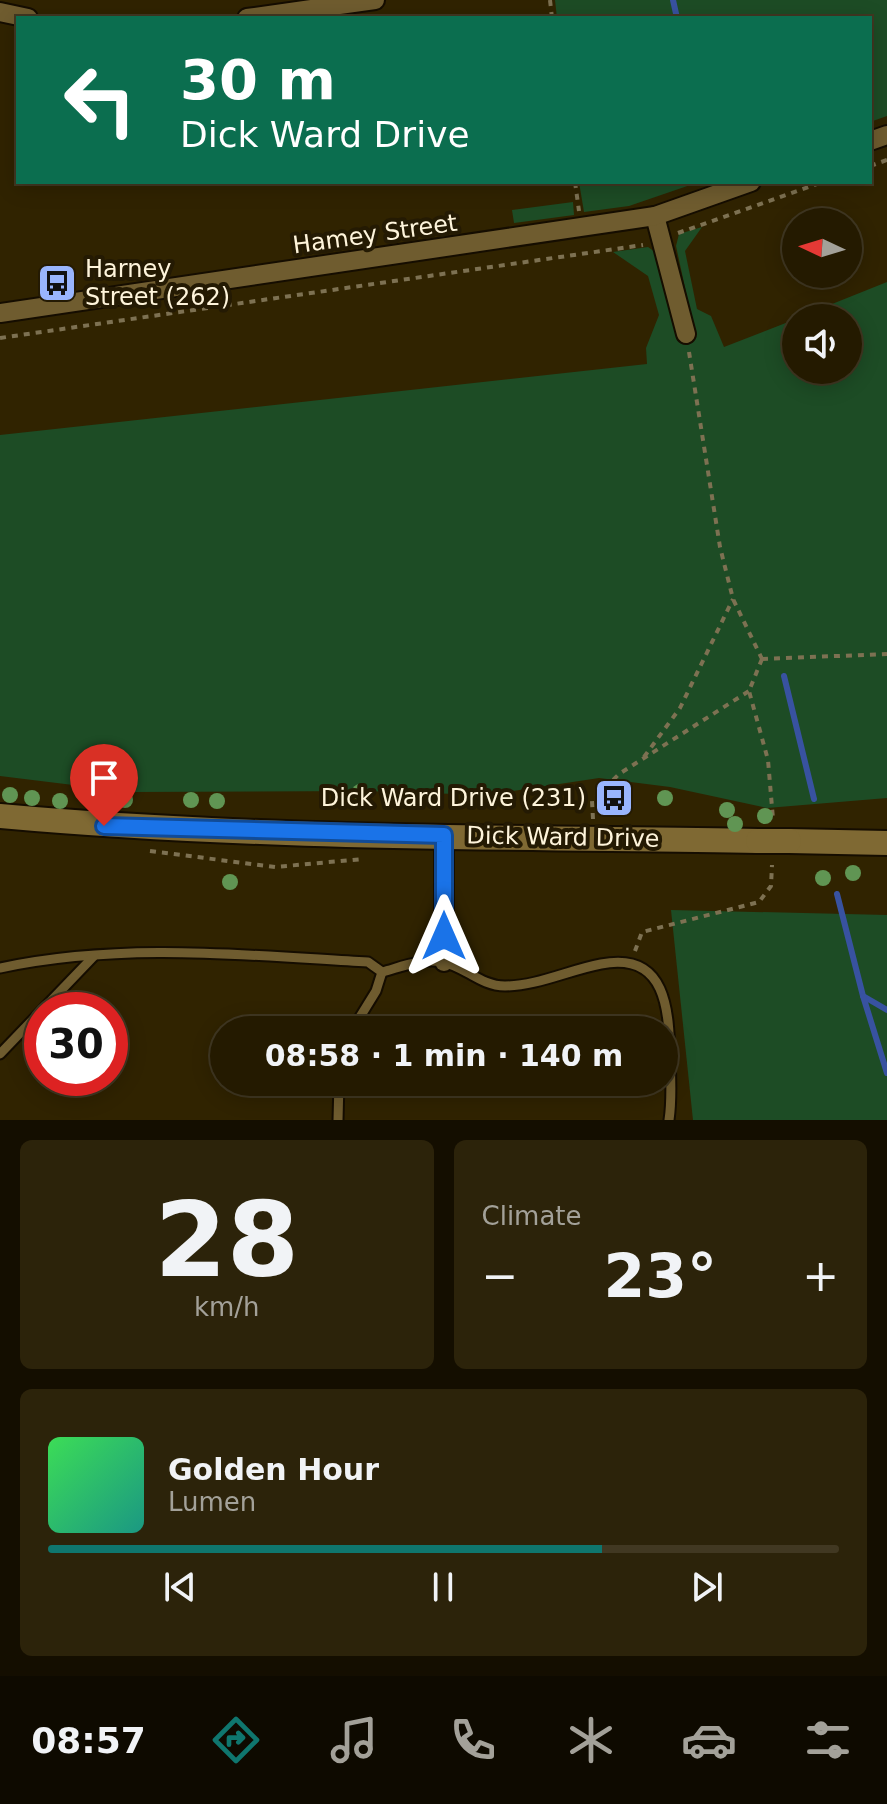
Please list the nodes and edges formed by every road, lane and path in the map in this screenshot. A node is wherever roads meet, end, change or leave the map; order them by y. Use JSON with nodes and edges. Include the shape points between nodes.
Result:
{"nodes":[{"id":1,"x":375,"y":0,"type":"edge"},
{"id":2,"x":261,"y":16,"type":"edge"},
{"id":3,"x":575,"y":184,"type":"edge"},
{"id":4,"x":745,"y":184,"type":"edge"},
{"id":5,"x":817,"y":184,"type":"edge"},
{"id":6,"x":579,"y":212,"type":"dead end"},
{"id":7,"x":655,"y":216,"type":"junction"},
{"id":8,"x":661,"y":239,"type":"junction"},
{"id":9,"x":0,"y":313,"type":"edge"},
{"id":10,"x":686,"y":334,"type":"joint"},
{"id":11,"x":0,"y":338,"type":"edge"},
{"id":12,"x":733,"y":599,"type":"junction"},
{"id":13,"x":887,"y":654,"type":"edge"},
{"id":14,"x":762,"y":659,"type":"junction"},
{"id":15,"x":749,"y":691,"type":"junction"},
{"id":16,"x":642,"y":759,"type":"junction"},
{"id":17,"x":592,"y":801,"type":"dead end"},
{"id":18,"x":0,"y":816,"type":"edge"},
{"id":19,"x":444,"y":835,"type":"junction"},
{"id":20,"x":774,"y":835,"type":"junction"},
{"id":21,"x":887,"y":843,"type":"edge"},
{"id":22,"x":772,"y":865,"type":"dead end"},
{"id":23,"x":94,"y":956,"type":"junction"},
{"id":24,"x":444,"y":962,"type":"junction"},
{"id":25,"x":629,"y":964,"type":"junction"},
{"id":26,"x":0,"y":968,"type":"edge"},
{"id":27,"x":382,"y":972,"type":"junction"},
{"id":28,"x":361,"y":1016,"type":"edge"},
{"id":29,"x":0,"y":1054,"type":"edge"},
{"id":30,"x":339,"y":1096,"type":"edge"},
{"id":31,"x":338,"y":1120,"type":"edge"},
{"id":32,"x":669,"y":1120,"type":"edge"}],
"edges":[{"from":1,"to":2,"type":"street"},
{"from":3,"to":6,"type":"path"},
{"from":4,"to":7,"type":"street","name":"Hamey Street"},
{"from":5,"to":8,"type":"path"},
{"from":7,"to":8,"type":"street"},
{"from":7,"to":9,"type":"street","name":"Hamey Street"},
{"from":8,"to":10,"type":"street"},
{"from":8,"to":11,"type":"path"},
{"from":10,"to":12,"type":"path"},
{"from":12,"to":14,"type":"path"},
{"from":12,"to":16,"type":"path","via":[[680,708]]},
{"from":13,"to":14,"type":"path"},
{"from":14,"to":15,"type":"path"},
{"from":15,"to":16,"type":"path"},
{"from":15,"to":20,"type":"path","via":[[768,760]]},
{"from":16,"to":17,"type":"path"},
{"from":18,"to":19,"type":"street","name":"Dick Ward Drive","via":[[104,826]]},
{"from":19,"to":20,"type":"street","name":"Dick Ward Drive"},
{"from":19,"to":24,"type":"street"},
{"from":20,"to":21,"type":"street","name":"Dick Ward Drive"},
{"from":22,"to":25,"type":"path","via":[[771,886],[759,902],[642,932]]},
{"from":23,"to":26,"type":"lane","via":[[46,958]]},
{"from":23,"to":27,"type":"lane","via":[[170,951],[353,961],[368,962]]},
{"from":23,"to":29,"type":"lane"},
{"from":24,"to":25,"type":"lane","via":[[499,986],[601,964]]},
{"from":24,"to":27,"type":"lane","via":[[418,962]]},
{"from":25,"to":32,"type":"lane","via":[[658,983],[669,1015]]},
{"from":27,"to":28,"type":"lane"},
{"from":30,"to":31,"type":"lane"}]}
